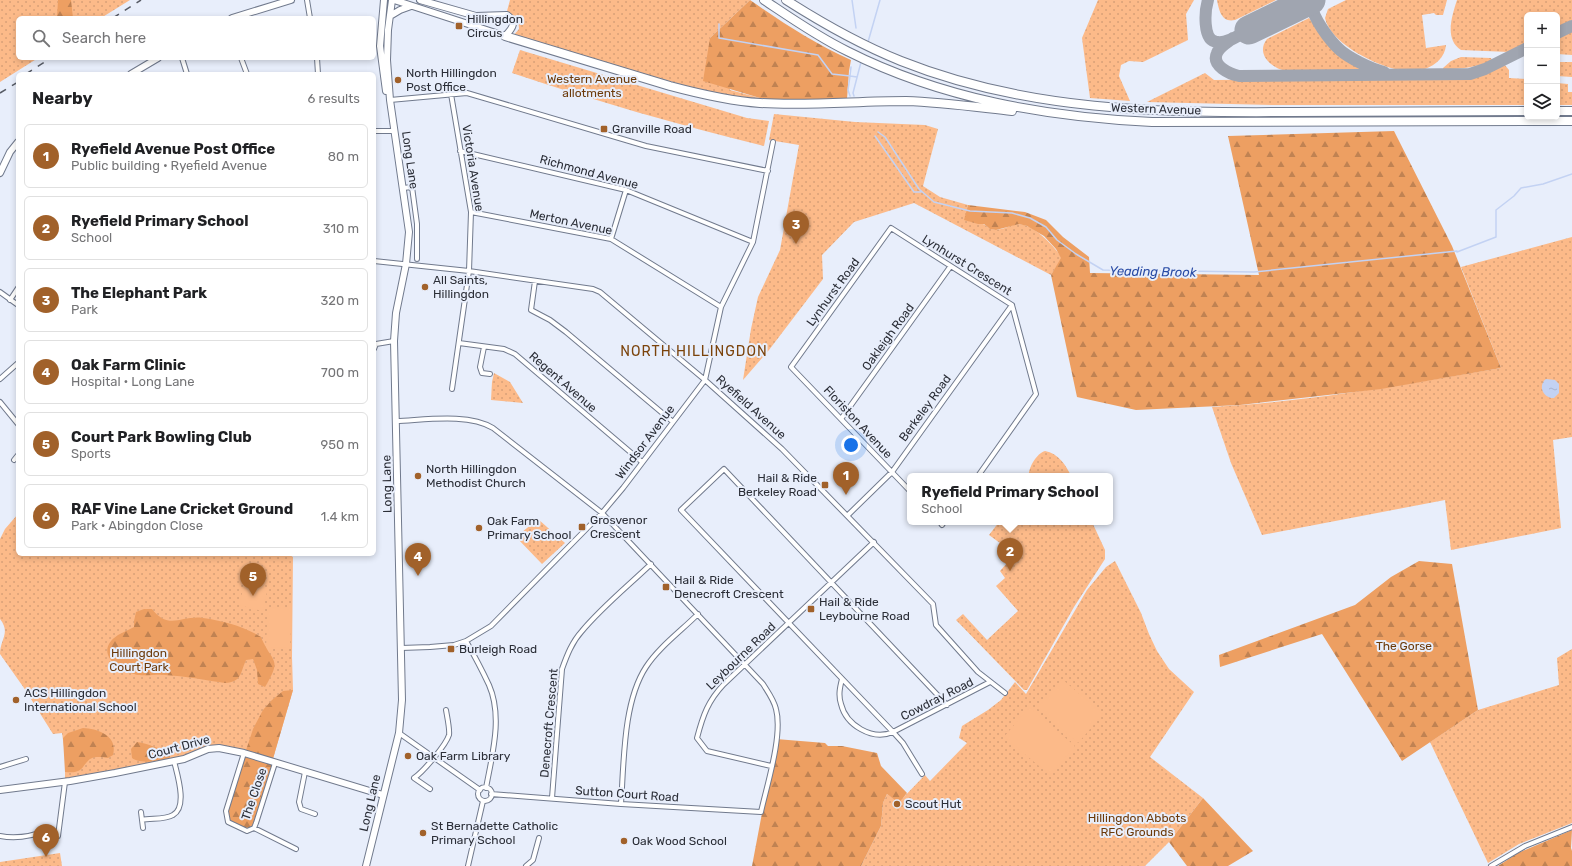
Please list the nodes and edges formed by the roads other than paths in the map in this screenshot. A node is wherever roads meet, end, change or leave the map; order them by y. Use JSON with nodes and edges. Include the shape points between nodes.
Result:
{"nodes":[{"id":1,"x":291,"y":0,"type":"edge"},
{"id":2,"x":307,"y":0,"type":"edge"},
{"id":3,"x":384,"y":0,"type":"edge"},
{"id":4,"x":393,"y":0,"type":"edge"},
{"id":5,"x":420,"y":0,"type":"edge"},
{"id":6,"x":764,"y":0,"type":"edge"},
{"id":7,"x":786,"y":0,"type":"edge"},
{"id":8,"x":411,"y":6,"type":"junction"},
{"id":9,"x":240,"y":16,"type":"edge"},
{"id":10,"x":310,"y":16,"type":"edge"},
{"id":11,"x":390,"y":16,"type":"junction"},
{"id":12,"x":505,"y":36,"type":"junction"},
{"id":13,"x":155,"y":60,"type":"edge"},
{"id":14,"x":183,"y":60,"type":"edge"},
{"id":15,"x":242,"y":60,"type":"edge"},
{"id":16,"x":317,"y":60,"type":"edge"},
{"id":17,"x":134,"y":72,"type":"edge"},
{"id":18,"x":186,"y":72,"type":"edge"},
{"id":19,"x":246,"y":72,"type":"edge"},
{"id":20,"x":318,"y":72,"type":"edge"},
{"id":21,"x":451,"y":94,"type":"junction"},
{"id":22,"x":390,"y":100,"type":"junction"},
{"id":23,"x":1560,"y":111,"type":"edge"},
{"id":24,"x":1572,"y":111,"type":"edge"},
{"id":25,"x":1524,"y":112,"type":"edge"},
{"id":26,"x":1096,"y":118,"type":"junction"},
{"id":27,"x":1572,"y":121,"type":"edge"},
{"id":28,"x":394,"y":130,"type":"junction"},
{"id":29,"x":376,"y":131,"type":"edge"},
{"id":30,"x":773,"y":142,"type":"dead end"},
{"id":31,"x":16,"y":144,"type":"edge"},
{"id":32,"x":460,"y":151,"type":"junction"},
{"id":33,"x":768,"y":171,"type":"junction"},
{"id":34,"x":0,"y":173,"type":"edge"},
{"id":35,"x":403,"y":188,"type":"junction"},
{"id":36,"x":626,"y":190,"type":"junction"},
{"id":37,"x":470,"y":212,"type":"junction"},
{"id":38,"x":891,"y":228,"type":"joint"},
{"id":39,"x":611,"y":239,"type":"junction"},
{"id":40,"x":753,"y":242,"type":"junction"},
{"id":41,"x":417,"y":259,"type":"dead end"},
{"id":42,"x":376,"y":261,"type":"edge"},
{"id":43,"x":406,"y":264,"type":"junction"},
{"id":44,"x":950,"y":267,"type":"junction"},
{"id":45,"x":469,"y":271,"type":"junction"},
{"id":46,"x":535,"y":281,"type":"junction"},
{"id":47,"x":16,"y":291,"type":"edge"},
{"id":48,"x":0,"y":292,"type":"edge"},
{"id":49,"x":10,"y":300,"type":"junction"},
{"id":50,"x":16,"y":304,"type":"edge"},
{"id":51,"x":1012,"y":305,"type":"junction"},
{"id":52,"x":721,"y":306,"type":"junction"},
{"id":53,"x":394,"y":341,"type":"junction"},
{"id":54,"x":459,"y":343,"type":"junction"},
{"id":55,"x":376,"y":344,"type":"edge"},
{"id":56,"x":484,"y":347,"type":"junction"},
{"id":57,"x":16,"y":365,"type":"edge"},
{"id":58,"x":792,"y":367,"type":"joint"},
{"id":59,"x":490,"y":374,"type":"dead end"},
{"id":60,"x":0,"y":379,"type":"edge"},
{"id":61,"x":705,"y":380,"type":"junction"},
{"id":62,"x":452,"y":389,"type":"dead end"},
{"id":63,"x":0,"y":402,"type":"edge"},
{"id":64,"x":841,"y":419,"type":"junction"},
{"id":65,"x":396,"y":421,"type":"junction"},
{"id":66,"x":16,"y":422,"type":"edge"},
{"id":67,"x":673,"y":422,"type":"junction"},
{"id":68,"x":16,"y":458,"type":"edge"},
{"id":69,"x":14,"y":460,"type":"dead end"},
{"id":70,"x":642,"y":462,"type":"junction"},
{"id":71,"x":892,"y":472,"type":"junction"},
{"id":72,"x":980,"y":473,"type":"edge"},
{"id":73,"x":907,"y":488,"type":"edge"},
{"id":74,"x":602,"y":513,"type":"junction"},
{"id":75,"x":848,"y":515,"type":"junction"},
{"id":76,"x":874,"y":542,"type":"junction"},
{"id":77,"x":651,"y":564,"type":"junction"},
{"id":78,"x":832,"y":583,"type":"junction"},
{"id":79,"x":698,"y":614,"type":"junction"},
{"id":80,"x":789,"y":623,"type":"junction"},
{"id":81,"x":466,"y":641,"type":"junction"},
{"id":82,"x":401,"y":648,"type":"junction"},
{"id":83,"x":745,"y":664,"type":"junction"},
{"id":84,"x":842,"y":679,"type":"junction"},
{"id":85,"x":990,"y":682,"type":"junction"},
{"id":86,"x":1005,"y":693,"type":"dead end"},
{"id":87,"x":947,"y":705,"type":"junction"},
{"id":88,"x":446,"y":710,"type":"dead end"},
{"id":89,"x":893,"y":732,"type":"junction"},
{"id":90,"x":399,"y":733,"type":"junction"},
{"id":91,"x":244,"y":753,"type":"junction"},
{"id":92,"x":433,"y":758,"type":"junction"},
{"id":93,"x":174,"y":761,"type":"junction"},
{"id":94,"x":276,"y":763,"type":"junction"},
{"id":95,"x":24,"y":766,"type":"dead end"},
{"id":96,"x":771,"y":766,"type":"junction"},
{"id":97,"x":0,"y":768,"type":"edge"},
{"id":98,"x":304,"y":772,"type":"junction"},
{"id":99,"x":922,"y":774,"type":"dead end"},
{"id":100,"x":65,"y":782,"type":"junction"},
{"id":101,"x":486,"y":788,"type":"junction"},
{"id":102,"x":430,"y":789,"type":"dead end"},
{"id":103,"x":0,"y":790,"type":"edge"},
{"id":104,"x":480,"y":790,"type":"junction"},
{"id":105,"x":491,"y":794,"type":"junction"},
{"id":106,"x":383,"y":795,"type":"junction"},
{"id":107,"x":552,"y":798,"type":"junction"},
{"id":108,"x":483,"y":801,"type":"junction"},
{"id":109,"x":621,"y":804,"type":"junction"},
{"id":110,"x":141,"y":812,"type":"dead end"},
{"id":111,"x":315,"y":814,"type":"dead end"},
{"id":112,"x":142,"y":820,"type":"junction"},
{"id":113,"x":1572,"y":827,"type":"edge"},
{"id":114,"x":143,"y":828,"type":"dead end"},
{"id":115,"x":254,"y":828,"type":"junction"},
{"id":116,"x":48,"y":830,"type":"dead end"},
{"id":117,"x":0,"y":836,"type":"edge"},
{"id":118,"x":58,"y":836,"type":"dead end"},
{"id":119,"x":539,"y":838,"type":"dead end"},
{"id":120,"x":296,"y":849,"type":"dead end"},
{"id":121,"x":366,"y":866,"type":"edge"},
{"id":122,"x":468,"y":866,"type":"edge"},
{"id":123,"x":526,"y":866,"type":"edge"},
{"id":124,"x":1491,"y":866,"type":"edge"}],
"edges":[{"from":1,"to":9,"type":"main road"},
{"from":2,"to":10,"type":"street"},
{"from":3,"to":22,"type":"main road","name":"Long Lane","via":[[380,46]]},
{"from":4,"to":8,"type":"main road"},
{"from":4,"to":11,"type":"main road","name":"Long Lane"},
{"from":5,"to":12,"type":"main road","via":[[476,16],[507,15],[514,24]]},
{"from":6,"to":26,"type":"highway","name":"Western Avenue","via":[[846,50],[913,80],[1005,105]]},
{"from":7,"to":25,"type":"highway","name":"Western Avenue","via":[[850,37],[900,61],[984,88],[1049,101],[1125,109],[1222,113]]},
{"from":8,"to":11,"type":"main road"},
{"from":8,"to":12,"type":"main road"},
{"from":11,"to":22,"type":"main road","name":"Long Lane","via":[[387,60]]},
{"from":12,"to":26,"type":"highway","via":[[670,86],[745,101],[800,104],[931,102],[1051,117]]},
{"from":13,"to":17,"type":"main road"},
{"from":14,"to":18,"type":"street"},
{"from":15,"to":19,"type":"street"},
{"from":16,"to":20,"type":"street"},
{"from":21,"to":22,"type":"street"},
{"from":21,"to":32,"type":"street","name":"Victoria Avenue"},
{"from":21,"to":33,"type":"street","via":[[467,93],[646,146]]},
{"from":22,"to":28,"type":"main road","name":"Long Lane"},
{"from":23,"to":24,"type":"highway"},
{"from":26,"to":27,"type":"highway","name":"Western Avenue","via":[[1152,122]]},
{"from":28,"to":29,"type":"street"},
{"from":28,"to":35,"type":"main road","name":"Long Lane"},
{"from":30,"to":33,"type":"street","name":"Windsor Avenue"},
{"from":31,"to":34,"type":"main road"},
{"from":32,"to":36,"type":"street","name":"Richmond Avenue"},
{"from":32,"to":37,"type":"street","name":"Victoria Avenue"},
{"from":33,"to":40,"type":"street","name":"Windsor Avenue"},
{"from":35,"to":41,"type":"street","via":[[412,187],[417,220]]},
{"from":35,"to":43,"type":"main road","name":"Long Lane","via":[[408,232]]},
{"from":36,"to":39,"type":"street"},
{"from":36,"to":40,"type":"street","name":"Richmond Avenue"},
{"from":37,"to":39,"type":"street","name":"Merton Avenue"},
{"from":37,"to":45,"type":"street","name":"Victoria Avenue"},
{"from":38,"to":44,"type":"street","name":"Lynhurst Crescent"},
{"from":38,"to":58,"type":"street","name":"Lynhurst Road"},
{"from":39,"to":52,"type":"street","name":"Merton Avenue"},
{"from":40,"to":52,"type":"street","name":"Windsor Avenue"},
{"from":42,"to":43,"type":"street","name":"Ryefield Avenue"},
{"from":43,"to":45,"type":"street","name":"Ryefield Avenue"},
{"from":43,"to":53,"type":"main road","name":"Long Lane","via":[[396,313]]},
{"from":44,"to":51,"type":"street","name":"Lynhurst Crescent"},
{"from":44,"to":64,"type":"street","name":"Oakleigh Road"},
{"from":45,"to":46,"type":"street","name":"Ryefield Avenue"},
{"from":45,"to":54,"type":"street","name":"Victoria Avenue"},
{"from":46,"to":61,"type":"street","name":"Ryefield Avenue","via":[[600,292]]},
{"from":46,"to":67,"type":"street","via":[[531,310],[566,332]]},
{"from":47,"to":49,"type":"street"},
{"from":48,"to":49,"type":"street"},
{"from":49,"to":50,"type":"street"},
{"from":51,"to":71,"type":"street","name":"Berkeley Road"},
{"from":51,"to":72,"type":"street","name":"Lynhurst Crescent","via":[[1036,394]]},
{"from":52,"to":61,"type":"street","name":"Windsor Avenue"},
{"from":53,"to":55,"type":"street"},
{"from":53,"to":65,"type":"main road","name":"Long Lane"},
{"from":54,"to":56,"type":"street","name":"Regent Avenue"},
{"from":54,"to":62,"type":"street","name":"Victoria Avenue"},
{"from":56,"to":59,"type":"street","via":[[480,367],[482,373]]},
{"from":56,"to":70,"type":"street","name":"Regent Avenue","via":[[504,349],[515,354]]},
{"from":57,"to":60,"type":"street"},
{"from":58,"to":64,"type":"street","name":"Floriston Avenue"},
{"from":61,"to":67,"type":"street","name":"Windsor Avenue"},
{"from":61,"to":75,"type":"street","name":"Ryefield Avenue","via":[[782,449]]},
{"from":63,"to":66,"type":"street"},
{"from":64,"to":71,"type":"street","name":"Floriston Avenue"},
{"from":65,"to":74,"type":"street","via":[[464,420],[482,423],[493,428]]},
{"from":65,"to":82,"type":"main road","name":"Long Lane"},
{"from":67,"to":70,"type":"street","name":"Windsor Avenue"},
{"from":68,"to":69,"type":"street"},
{"from":70,"to":74,"type":"street","name":"Windsor Avenue"},
{"from":71,"to":73,"type":"street","name":"Floriston Avenue"},
{"from":71,"to":75,"type":"street","name":"Berkeley Road"},
{"from":74,"to":77,"type":"street"},
{"from":74,"to":81,"type":"street","name":"Windsor Avenue","via":[[490,626]]},
{"from":75,"to":76,"type":"street","name":"Ryefield Avenue"},
{"from":76,"to":78,"type":"street","name":"Leybourne Road"},
{"from":76,"to":85,"type":"street","name":"Ryefield Avenue","via":[[933,604],[936,625]]},
{"from":77,"to":79,"type":"street"},
{"from":77,"to":107,"type":"street","name":"Denecroft Crescent","via":[[581,632],[569,650],[562,669]]},
{"from":78,"to":80,"type":"street","name":"Leybourne Road"},
{"from":78,"to":80,"type":"street","via":[[724,469],[681,510]]},
{"from":78,"to":87,"type":"street"},
{"from":79,"to":83,"type":"street"},
{"from":79,"to":109,"type":"street","via":[[657,653],[636,686],[630,704]]},
{"from":80,"to":83,"type":"street","name":"Leybourne Road"},
{"from":80,"to":84,"type":"street"},
{"from":81,"to":82,"type":"street","name":"Windsor Avenue","via":[[430,647]]},
{"from":81,"to":101,"type":"street","via":[[489,686],[494,704],[495,730]]},
{"from":82,"to":90,"type":"main road","name":"Long Lane","via":[[402,700]]},
{"from":83,"to":96,"type":"street","via":[[763,684],[776,709],[777,733]]},
{"from":83,"to":96,"type":"street","name":"Leybourne Road","via":[[712,697],[697,738],[707,751]]},
{"from":84,"to":89,"type":"street"},
{"from":84,"to":89,"type":"street","via":[[840,703],[852,722],[872,734],[887,735]]},
{"from":85,"to":86,"type":"street","name":"Ryefield Avenue"},
{"from":85,"to":87,"type":"street","name":"Cowdray Road"},
{"from":87,"to":89,"type":"street","name":"Cowdray Road"},
{"from":88,"to":92,"type":"street","via":[[449,735]]},
{"from":89,"to":99,"type":"street"},
{"from":90,"to":92,"type":"street"},
{"from":90,"to":106,"type":"main road","name":"Long Lane"},
{"from":91,"to":93,"type":"main road","name":"Court Drive","via":[[213,748]]},
{"from":91,"to":94,"type":"main road","name":"Court Drive"},
{"from":91,"to":115,"type":"street","name":"The Close","via":[[226,811],[228,822],[247,831]]},
{"from":92,"to":102,"type":"street","via":[[414,778]]},
{"from":92,"to":104,"type":"street"},
{"from":93,"to":100,"type":"main road","name":"Court Drive"},
{"from":93,"to":112,"type":"street","via":[[181,802],[178,811],[173,815]]},
{"from":94,"to":98,"type":"main road","name":"Court Drive"},
{"from":94,"to":115,"type":"street","name":"The Close"},
{"from":95,"to":97,"type":"street","via":[[24,760]]},
{"from":96,"to":109,"type":"street","name":"Sutton Court Road","via":[[761,812]]},
{"from":98,"to":106,"type":"main road","name":"Court Drive"},
{"from":98,"to":111,"type":"street","via":[[299,802],[302,808]]},
{"from":100,"to":103,"type":"main road","name":"Court Drive"},
{"from":100,"to":118,"type":"street"},
{"from":101,"to":104,"type":"street"},
{"from":101,"to":105,"type":"street"},
{"from":104,"to":108,"type":"street","via":[[478,796]]},
{"from":105,"to":107,"type":"street","name":"Sutton Court Road"},
{"from":105,"to":108,"type":"street"},
{"from":106,"to":121,"type":"main road","name":"Long Lane"},
{"from":107,"to":109,"type":"street","name":"Sutton Court Road"},
{"from":108,"to":122,"type":"street"},
{"from":110,"to":112,"type":"street"},
{"from":112,"to":114,"type":"street"},
{"from":113,"to":124,"type":"street","via":[[1525,846]]},
{"from":115,"to":120,"type":"street"},
{"from":116,"to":117,"type":"street","via":[[37,834]]},
{"from":119,"to":123,"type":"street","via":[[533,860]]}]}
